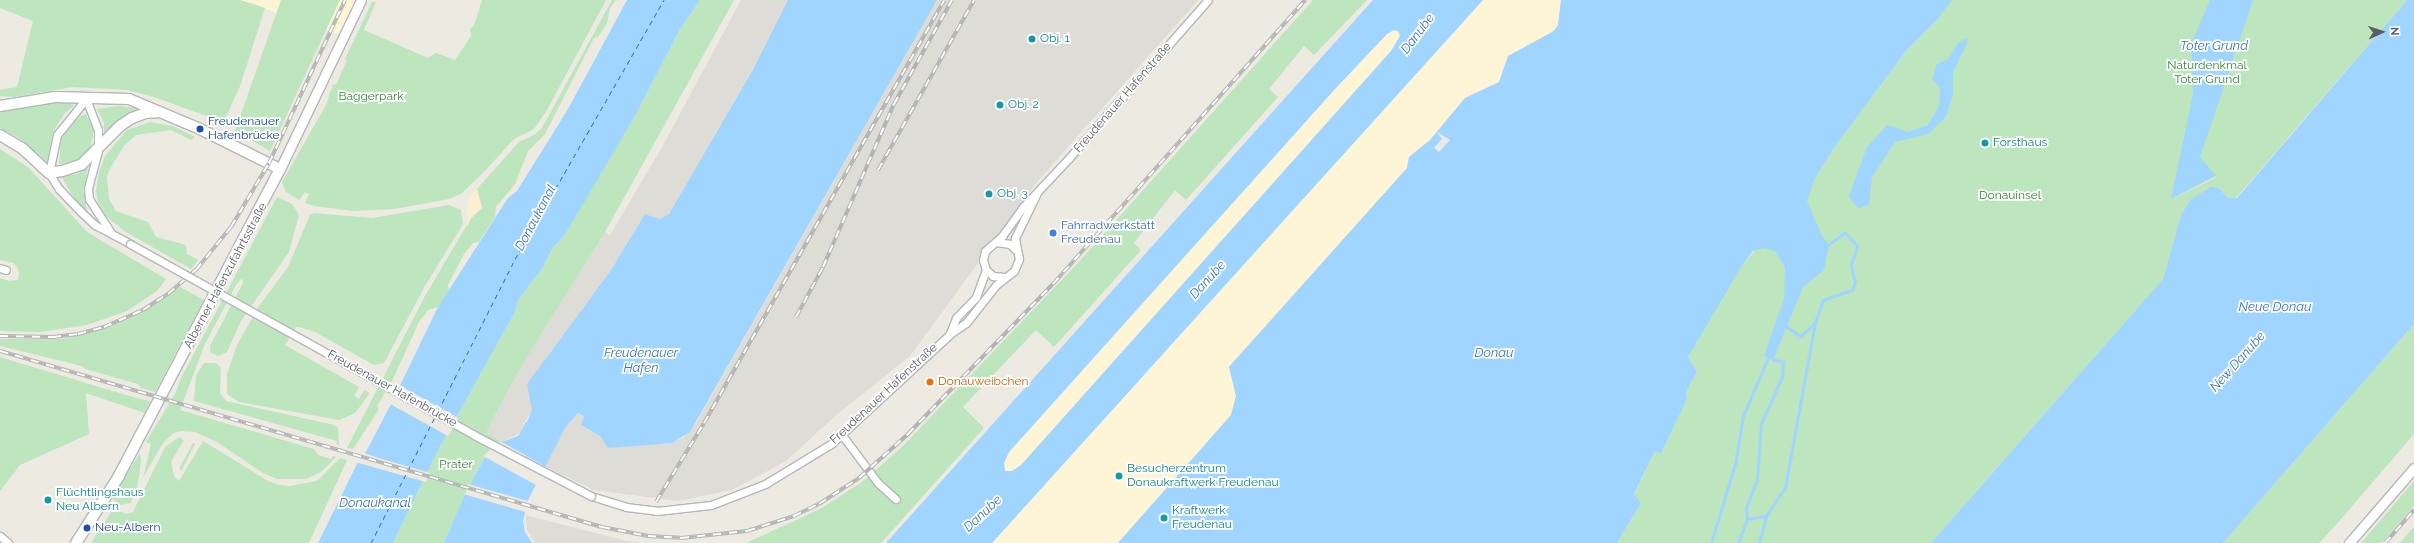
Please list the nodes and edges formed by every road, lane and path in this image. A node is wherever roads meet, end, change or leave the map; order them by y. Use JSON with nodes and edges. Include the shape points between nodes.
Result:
{"nodes":[{"id":1,"x":361,"y":0,"type":"edge"},
{"id":2,"x":1208,"y":0,"type":"edge"},
{"id":3,"x":86,"y":99,"type":"junction"},
{"id":4,"x":0,"y":106,"type":"edge"},
{"id":5,"x":162,"y":112,"type":"junction"},
{"id":6,"x":0,"y":135,"type":"edge"},
{"id":7,"x":98,"y":150,"type":"junction"},
{"id":8,"x":280,"y":169,"type":"junction"},
{"id":9,"x":49,"y":173,"type":"junction"},
{"id":10,"x":1036,"y":194,"type":"junction"},
{"id":11,"x":111,"y":233,"type":"junction"},
{"id":12,"x":996,"y":242,"type":"junction"},
{"id":13,"x":1016,"y":250,"type":"junction"},
{"id":14,"x":986,"y":270,"type":"junction"},
{"id":15,"x":1005,"y":277,"type":"junction"},
{"id":16,"x":950,"y":334,"type":"junction"},
{"id":17,"x":842,"y":435,"type":"junction"},
{"id":18,"x":2414,"y":468,"type":"edge"},
{"id":19,"x":591,"y":496,"type":"joint"},
{"id":20,"x":896,"y":500,"type":"dead end"},
{"id":21,"x":0,"y":536,"type":"edge"},
{"id":22,"x":8,"y":543,"type":"edge"},
{"id":23,"x":76,"y":543,"type":"edge"},
{"id":24,"x":2349,"y":543,"type":"edge"}],
"edges":[{"from":1,"to":8,"type":"street","name":"Alberner Hafenzufahrtsstraße"},
{"from":2,"to":10,"type":"street","name":"Freudenauer Hafenstraße"},
{"from":3,"to":4,"type":"main road","via":[[55,97]]},
{"from":3,"to":5,"type":"main road","via":[[129,99]]},
{"from":3,"to":7,"type":"street","via":[[98,130]]},
{"from":3,"to":9,"type":"street","via":[[57,135]]},
{"from":5,"to":7,"type":"main road","via":[[146,113],[132,118],[120,126]]},
{"from":5,"to":8,"type":"main road"},
{"from":6,"to":9,"type":"main road","via":[[23,149]]},
{"from":7,"to":9,"type":"main road","via":[[72,169]]},
{"from":7,"to":11,"type":"street","via":[[88,188],[89,200]]},
{"from":8,"to":23,"type":"main road","name":"Alberner Hafenzufahrtsstraße","via":[[120,476]]},
{"from":9,"to":11,"type":"street","name":"Freudenauer Hafenbrücke","via":[[59,189],[81,212],[95,225]]},
{"from":10,"to":12,"type":"street","name":"Freudenauer Hafenstraße"},
{"from":10,"to":13,"type":"street","name":"Freudenauer Hafenstraße","via":[[1015,238]]},
{"from":11,"to":19,"type":"street","name":"Freudenauer Hafenbrücke","bridge":true,"via":[[474,435]]},
{"from":12,"to":13,"type":"street","via":[[1010,244]]},
{"from":12,"to":14,"type":"street","name":"Freudenauer Hafenstraße","via":[[989,246],[984,254]]},
{"from":13,"to":15,"type":"street","name":"Freudenauer Hafenstraße","via":[[1018,265]]},
{"from":14,"to":15,"type":"street","via":[[993,276]]},
{"from":14,"to":16,"type":"street","name":"Freudenauer Hafenstraße","via":[[976,297],[956,318]]},
{"from":15,"to":16,"type":"street","name":"Freudenauer Hafenstraße","via":[[966,323]]},
{"from":16,"to":17,"type":"street","name":"Freudenauer Hafenstraße"},
{"from":17,"to":19,"type":"street","name":"Freudenauer Hafenstraße","via":[[765,484],[711,505],[657,511],[626,507]]},
{"from":17,"to":20,"type":"street","via":[[878,483]]},
{"from":18,"to":24,"type":"street"},
{"from":21,"to":22,"type":"street"}]}
